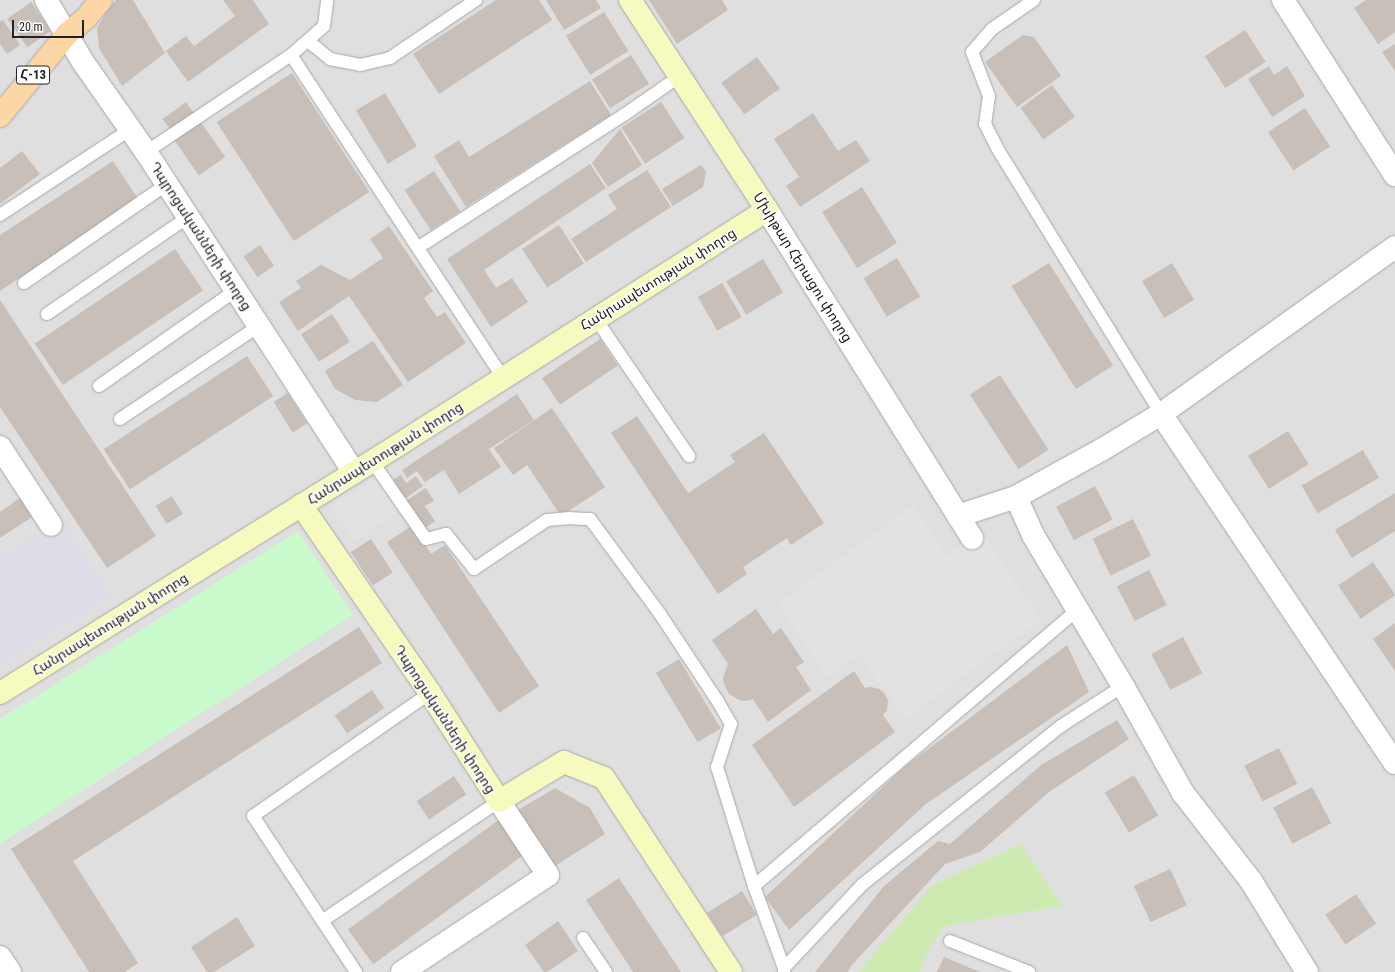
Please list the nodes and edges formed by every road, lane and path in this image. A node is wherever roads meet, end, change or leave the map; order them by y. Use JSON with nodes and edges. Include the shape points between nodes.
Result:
{"nodes":[{"id":1,"x":46,"y":0,"type":"edge"},
{"id":2,"x":101,"y":0,"type":"edge"},
{"id":3,"x":327,"y":0,"type":"edge"},
{"id":4,"x":476,"y":0,"type":"edge"},
{"id":5,"x":630,"y":0,"type":"edge"},
{"id":6,"x":1034,"y":0,"type":"edge"},
{"id":7,"x":1283,"y":0,"type":"edge"},
{"id":8,"x":67,"y":34,"type":"junction"},
{"id":9,"x":308,"y":41,"type":"junction"},
{"id":10,"x":291,"y":56,"type":"junction"},
{"id":11,"x":680,"y":76,"type":"junction"},
{"id":12,"x":0,"y":116,"type":"edge"},
{"id":13,"x":131,"y":129,"type":"junction"},
{"id":14,"x":146,"y":152,"type":"junction"},
{"id":15,"x":1395,"y":175,"type":"edge"},
{"id":16,"x":167,"y":184,"type":"junction"},
{"id":17,"x":768,"y":210,"type":"junction"},
{"id":18,"x":0,"y":215,"type":"edge"},
{"id":19,"x":188,"y":216,"type":"junction"},
{"id":20,"x":419,"y":247,"type":"junction"},
{"id":21,"x":1395,"y":247,"type":"edge"},
{"id":22,"x":24,"y":283,"type":"dead end"},
{"id":23,"x":236,"y":290,"type":"junction"},
{"id":24,"x":47,"y":314,"type":"dead end"},
{"id":25,"x":596,"y":319,"type":"junction"},
{"id":26,"x":259,"y":326,"type":"junction"},
{"id":27,"x":503,"y":378,"type":"junction"},
{"id":28,"x":99,"y":386,"type":"dead end"},
{"id":29,"x":1161,"y":414,"type":"junction"},
{"id":30,"x":120,"y":419,"type":"dead end"},
{"id":31,"x":0,"y":447,"type":"edge"},
{"id":32,"x":689,"y":456,"type":"dead end"},
{"id":33,"x":363,"y":466,"type":"junction"},
{"id":34,"x":1016,"y":497,"type":"junction"},
{"id":35,"x":301,"y":506,"type":"junction"},
{"id":36,"x":958,"y":516,"type":"junction"},
{"id":37,"x":51,"y":524,"type":"dead end"},
{"id":38,"x":972,"y":538,"type":"dead end"},
{"id":39,"x":1077,"y":610,"type":"junction"},
{"id":40,"x":1123,"y":686,"type":"junction"},
{"id":41,"x":0,"y":693,"type":"edge"},
{"id":42,"x":430,"y":693,"type":"junction"},
{"id":43,"x":1395,"y":763,"type":"edge"},
{"id":44,"x":499,"y":801,"type":"junction"},
{"id":45,"x":754,"y":886,"type":"junction"},
{"id":46,"x":322,"y":921,"type":"junction"},
{"id":47,"x":583,"y":938,"type":"dead end"},
{"id":48,"x":950,"y":941,"type":"dead end"},
{"id":49,"x":0,"y":957,"type":"edge"},
{"id":50,"x":784,"y":970,"type":"edge"},
{"id":51,"x":10,"y":972,"type":"edge"},
{"id":52,"x":356,"y":972,"type":"edge"},
{"id":53,"x":402,"y":972,"type":"edge"},
{"id":54,"x":606,"y":972,"type":"edge"},
{"id":55,"x":731,"y":972,"type":"edge"},
{"id":56,"x":1029,"y":972,"type":"edge"},
{"id":57,"x":1307,"y":972,"type":"edge"}],
"edges":[{"from":1,"to":8,"type":"street","name":"Դպրոցականների փողոց"},
{"from":2,"to":8,"type":"main road","number":"Հ-13","via":[[86,18]]},
{"from":3,"to":9,"type":"lane","via":[[324,26]]},
{"from":4,"to":9,"type":"lane","via":[[390,58],[360,65],[330,59]]},
{"from":5,"to":11,"type":"street","name":"Մխիթար Հերացու փողոց"},
{"from":6,"to":29,"type":"lane","via":[[992,29],[972,52],[989,96],[985,124],[997,148]]},
{"from":7,"to":15,"type":"street"},
{"from":8,"to":12,"type":"main road","number":"Հ-13"},
{"from":8,"to":13,"type":"street","name":"Դպրոցականների փողոց","via":[[83,62]]},
{"from":9,"to":10,"type":"lane"},
{"from":10,"to":14,"type":"lane"},
{"from":10,"to":20,"type":"lane"},
{"from":11,"to":17,"type":"street","name":"Մխիթար Հերացու փողոց"},
{"from":11,"to":20,"type":"lane"},
{"from":13,"to":14,"type":"street","name":"Դպրոցականների փողոց"},
{"from":13,"to":18,"type":"lane"},
{"from":14,"to":16,"type":"street","name":"Դպրոցականների փողոց"},
{"from":16,"to":19,"type":"street","name":"Դպրոցականների փողոց"},
{"from":16,"to":22,"type":"lane"},
{"from":17,"to":25,"type":"street","name":"Հանրապետության փողոց"},
{"from":17,"to":36,"type":"street","name":"Մխիթար Հերացու փողոց"},
{"from":19,"to":23,"type":"street","name":"Դպրոցականների փողոց"},
{"from":19,"to":24,"type":"lane"},
{"from":20,"to":27,"type":"lane"},
{"from":21,"to":29,"type":"street"},
{"from":23,"to":26,"type":"street","name":"Դպրոցականների փողոց"},
{"from":23,"to":28,"type":"lane"},
{"from":25,"to":27,"type":"street","name":"Հանրապետության փողոց"},
{"from":25,"to":32,"type":"lane"},
{"from":26,"to":30,"type":"lane"},
{"from":26,"to":33,"type":"street","name":"Դպրոցականների փողոց"},
{"from":27,"to":33,"type":"street","name":"Հանրապետության փողոց"},
{"from":29,"to":34,"type":"street"},
{"from":29,"to":43,"type":"street"},
{"from":31,"to":37,"type":"street"},
{"from":33,"to":35,"type":"street","name":"Հանրապետության փողոց"},
{"from":33,"to":45,"type":"lane","via":[[426,539],[446,534],[474,568],[547,520],[590,519],[660,614],[731,724],[717,767]]},
{"from":34,"to":36,"type":"street"},
{"from":34,"to":39,"type":"street","via":[[1033,534]]},
{"from":35,"to":41,"type":"street","name":"Հանրապետության փողոց"},
{"from":35,"to":42,"type":"street","name":"Դպրոցականների փողոց"},
{"from":36,"to":38,"type":"street","name":"Մխիթար Հերացու փողոց"},
{"from":39,"to":40,"type":"street"},
{"from":39,"to":45,"type":"lane"},
{"from":40,"to":50,"type":"lane","via":[[1061,726],[863,884]]},
{"from":40,"to":57,"type":"street","via":[[1183,794],[1251,881]]},
{"from":42,"to":44,"type":"street","name":"Դպրոցականների փողոց"},
{"from":42,"to":46,"type":"lane","via":[[253,816]]},
{"from":44,"to":46,"type":"lane"},
{"from":44,"to":53,"type":"street","via":[[548,875]]},
{"from":44,"to":55,"type":"street","name":"Դպրոցականների փողոց","via":[[564,762],[604,778]]},
{"from":45,"to":50,"type":"lane"},
{"from":46,"to":52,"type":"lane"},
{"from":47,"to":54,"type":"lane"},
{"from":48,"to":56,"type":"lane"},
{"from":49,"to":51,"type":"street"}]}
